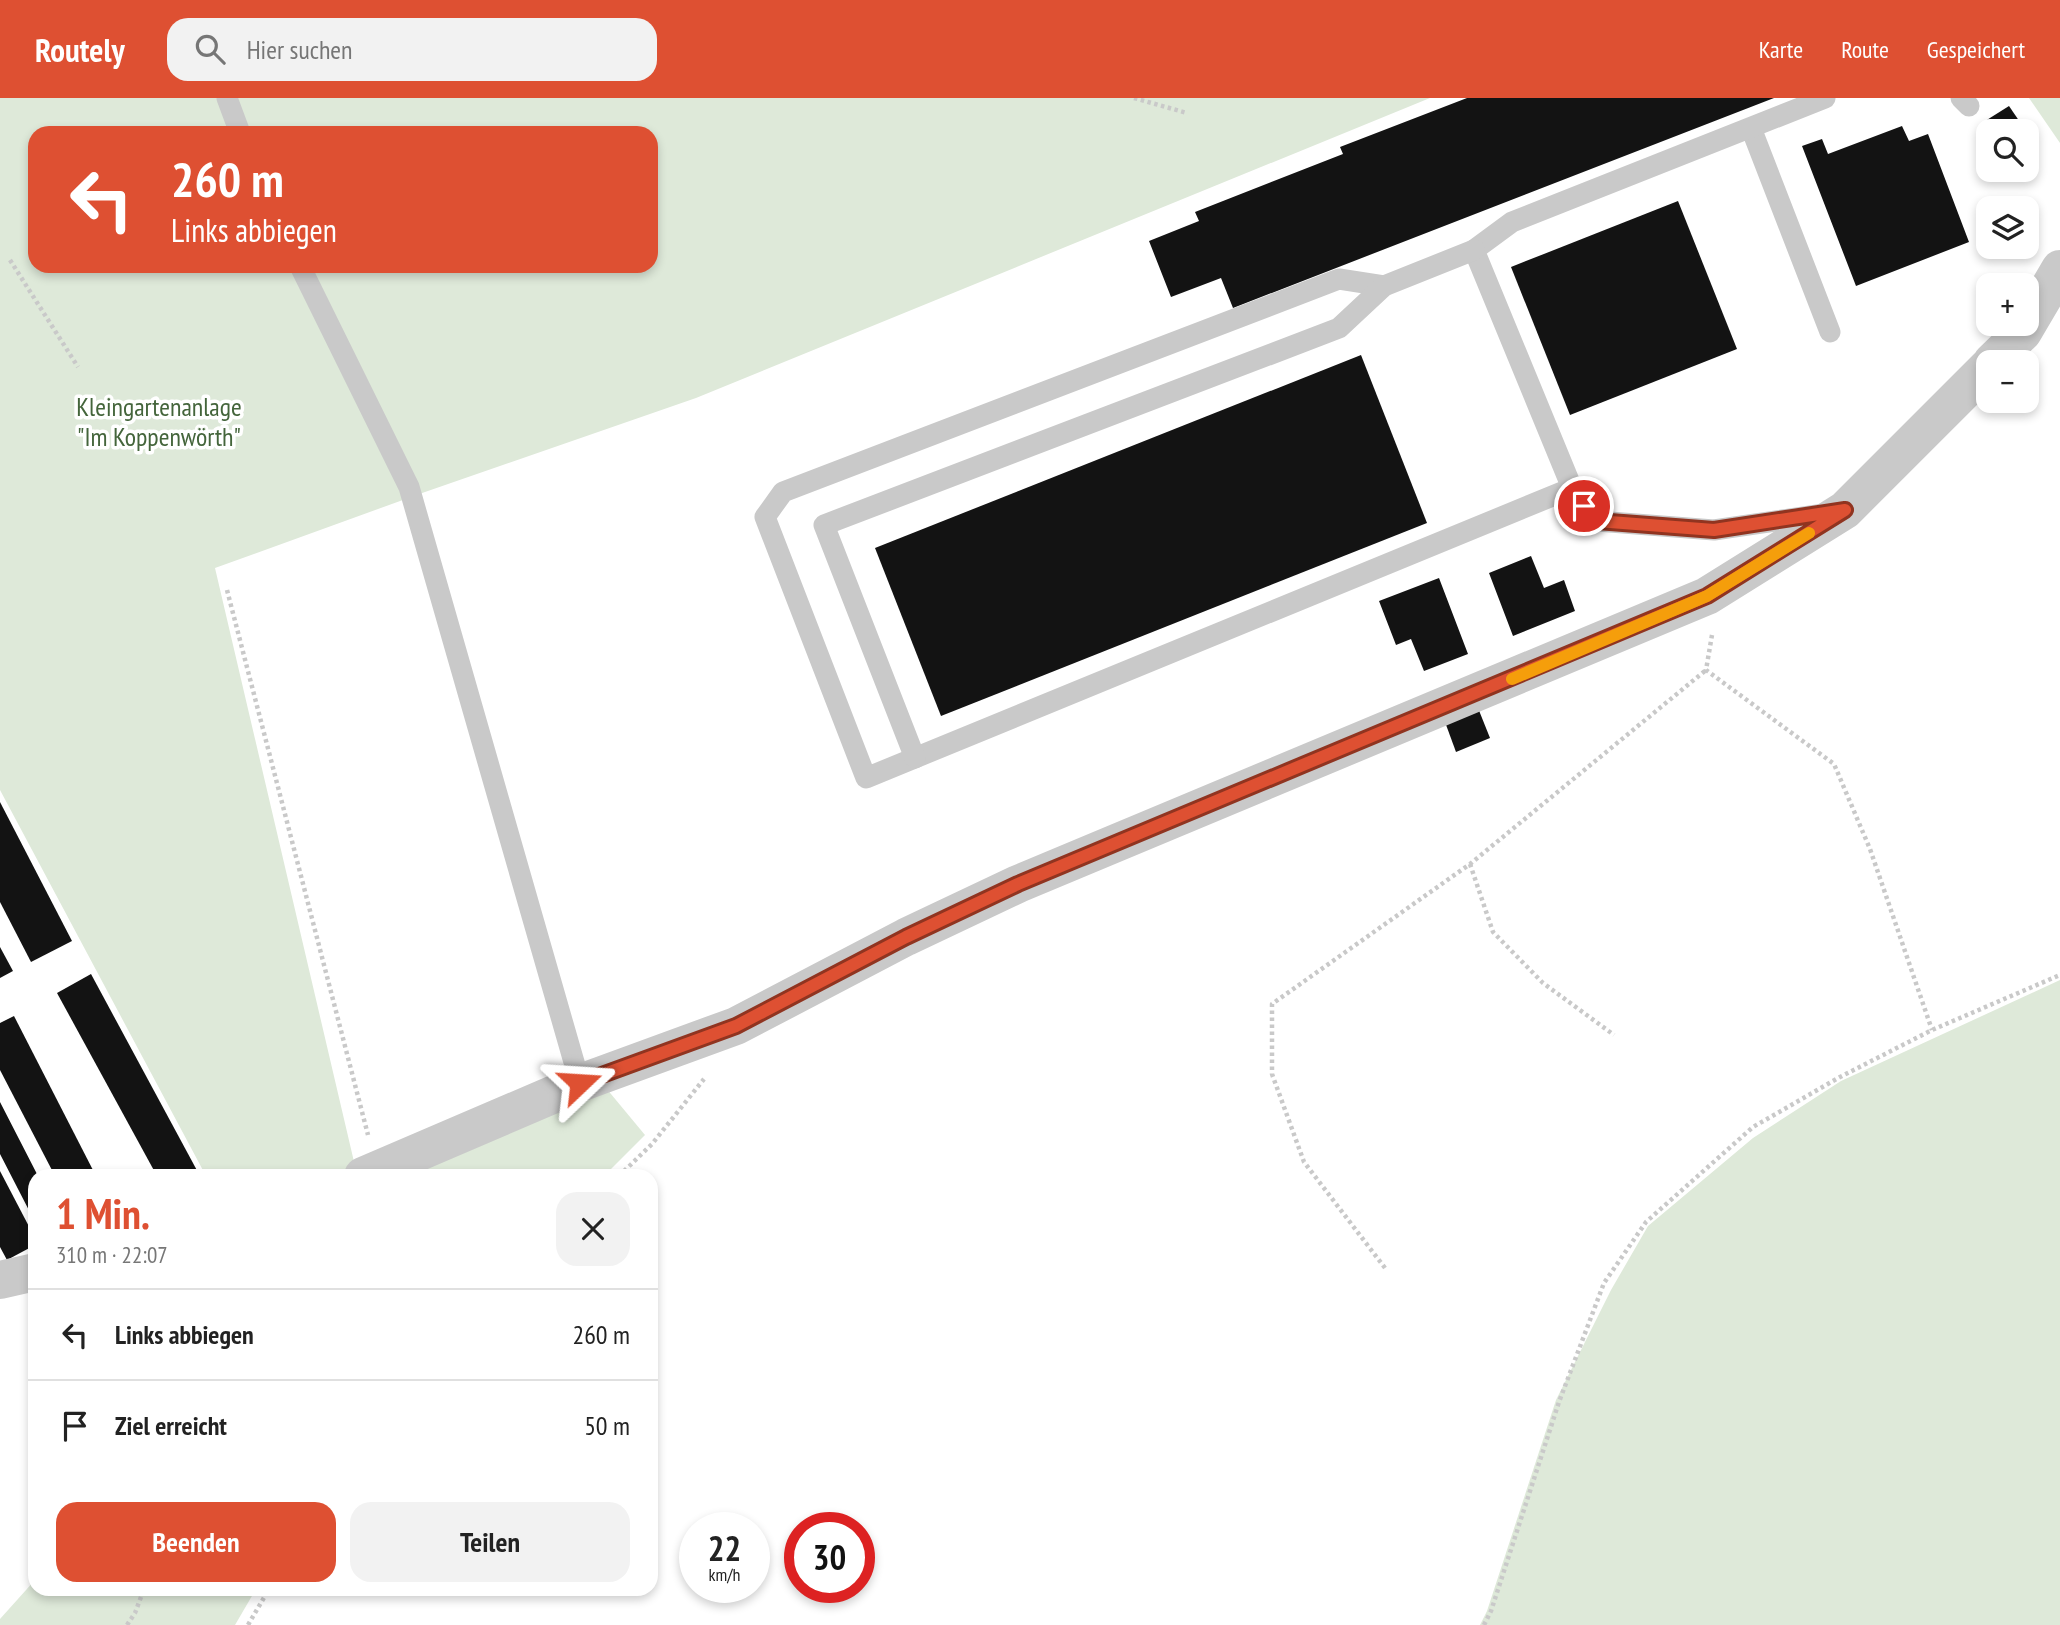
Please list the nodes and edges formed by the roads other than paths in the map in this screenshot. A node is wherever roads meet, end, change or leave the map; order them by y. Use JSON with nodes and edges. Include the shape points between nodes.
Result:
{"nodes":[{"id":1,"x":227,"y":98,"type":"edge"},
{"id":2,"x":1825,"y":98,"type":"edge"},
{"id":3,"x":237,"y":126,"type":"edge"},
{"id":4,"x":1751,"y":128,"type":"junction"},
{"id":5,"x":1474,"y":250,"type":"junction"},
{"id":6,"x":2060,"y":270,"type":"edge"},
{"id":7,"x":303,"y":273,"type":"edge"},
{"id":8,"x":1384,"y":286,"type":"junction"},
{"id":9,"x":1830,"y":332,"type":"dead end"},
{"id":10,"x":2005,"y":350,"type":"edge"},
{"id":11,"x":1976,"y":379,"type":"edge"},
{"id":12,"x":1572,"y":488,"type":"junction"},
{"id":13,"x":1845,"y":510,"type":"junction"},
{"id":14,"x":915,"y":758,"type":"junction"},
{"id":15,"x":580,"y":1083,"type":"junction"},
{"id":16,"x":379,"y":1169,"type":"edge"},
{"id":17,"x":28,"y":1274,"type":"edge"},
{"id":18,"x":0,"y":1280,"type":"edge"}],
"edges":[{"from":1,"to":3,"type":"lane"},
{"from":2,"to":4,"type":"lane"},
{"from":4,"to":5,"type":"lane","via":[[1512,222]]},
{"from":4,"to":9,"type":"lane"},
{"from":5,"to":8,"type":"lane"},
{"from":5,"to":12,"type":"lane"},
{"from":6,"to":10,"type":"street","via":[[2023,332]]},
{"from":7,"to":15,"type":"lane","via":[[409,486]]},
{"from":8,"to":14,"type":"lane","via":[[1339,328],[824,525]]},
{"from":8,"to":14,"type":"lane","via":[[1339,279],[783,492],[765,517],[866,778]]},
{"from":11,"to":13,"type":"street"},
{"from":12,"to":13,"type":"lane","via":[[1597,521],[1714,530]]},
{"from":12,"to":14,"type":"lane"},
{"from":13,"to":15,"type":"street","via":[[1707,596],[1018,884],[736,1026]]},
{"from":15,"to":16,"type":"street"},
{"from":17,"to":18,"type":"street"}]}
